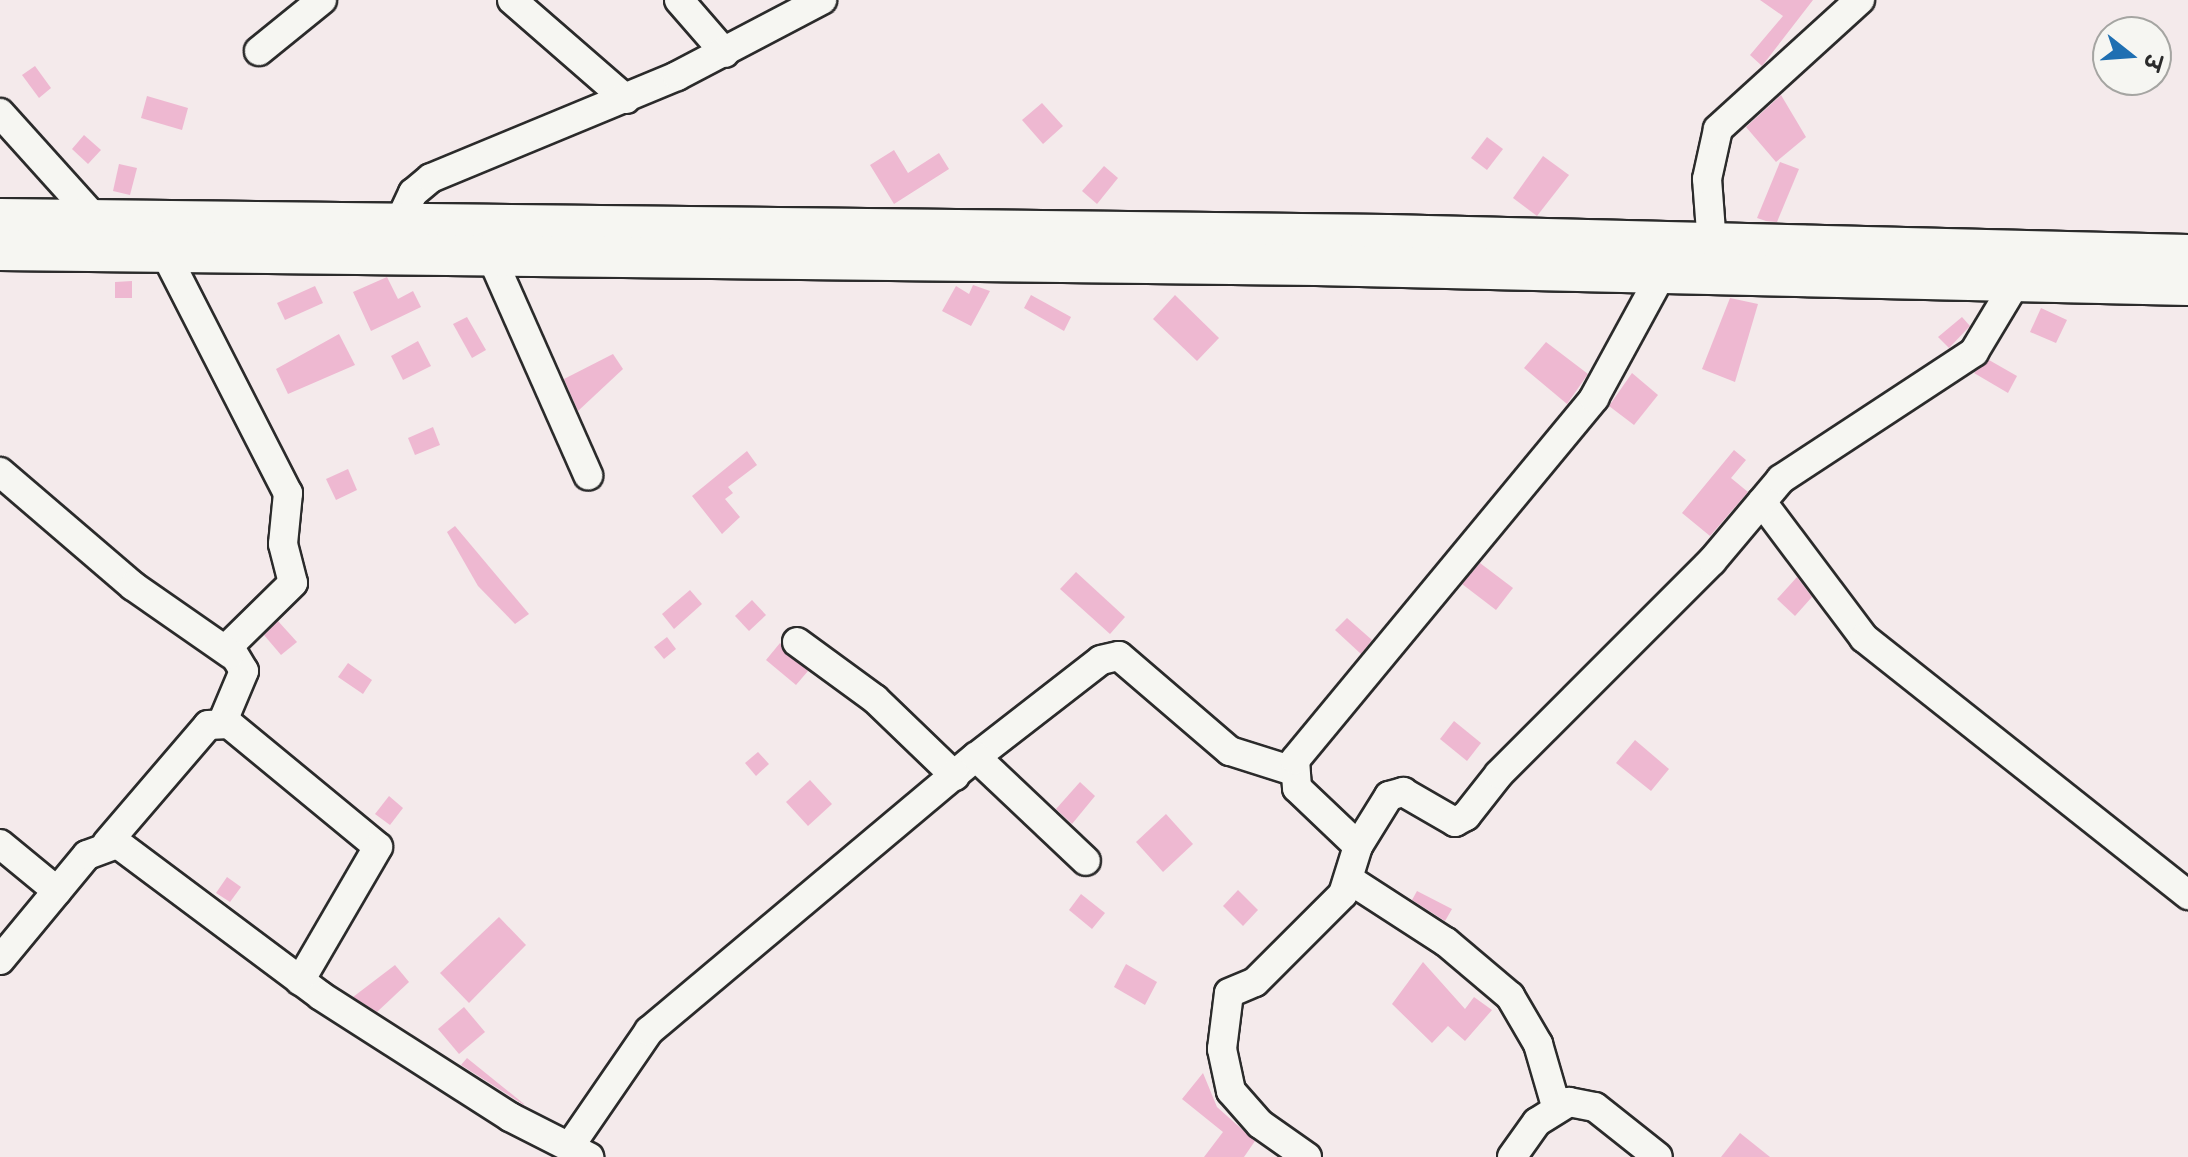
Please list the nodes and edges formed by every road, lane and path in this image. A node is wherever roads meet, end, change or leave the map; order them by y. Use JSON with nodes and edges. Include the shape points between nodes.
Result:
{"nodes":[{"id":1,"x":322,"y":0,"type":"edge"},
{"id":2,"x":512,"y":0,"type":"edge"},
{"id":3,"x":679,"y":0,"type":"edge"},
{"id":4,"x":822,"y":0,"type":"edge"},
{"id":5,"x":1860,"y":0,"type":"edge"},
{"id":6,"x":259,"y":51,"type":"dead end"},
{"id":7,"x":725,"y":53,"type":"junction"},
{"id":8,"x":626,"y":99,"type":"junction"},
{"id":9,"x":0,"y":113,"type":"edge"},
{"id":10,"x":0,"y":219,"type":"edge"},
{"id":11,"x":98,"y":222,"type":"junction"},
{"id":12,"x":397,"y":227,"type":"junction"},
{"id":13,"x":1712,"y":245,"type":"junction"},
{"id":14,"x":0,"y":250,"type":"edge"},
{"id":15,"x":165,"y":253,"type":"junction"},
{"id":16,"x":2188,"y":255,"type":"edge"},
{"id":17,"x":491,"y":256,"type":"junction"},
{"id":18,"x":1661,"y":275,"type":"junction"},
{"id":19,"x":2016,"y":282,"type":"junction"},
{"id":20,"x":2188,"y":285,"type":"edge"},
{"id":21,"x":0,"y":472,"type":"edge"},
{"id":22,"x":588,"y":475,"type":"dead end"},
{"id":23,"x":1762,"y":502,"type":"junction"},
{"id":24,"x":797,"y":642,"type":"dead end"},
{"id":25,"x":231,"y":654,"type":"junction"},
{"id":26,"x":223,"y":721,"type":"junction"},
{"id":27,"x":966,"y":767,"type":"junction"},
{"id":28,"x":1293,"y":771,"type":"junction"},
{"id":29,"x":107,"y":843,"type":"junction"},
{"id":30,"x":0,"y":844,"type":"edge"},
{"id":31,"x":1358,"y":846,"type":"junction"},
{"id":32,"x":1086,"y":861,"type":"dead end"},
{"id":33,"x":1350,"y":880,"type":"junction"},
{"id":34,"x":57,"y":891,"type":"junction"},
{"id":35,"x":2188,"y":895,"type":"edge"},
{"id":36,"x":0,"y":960,"type":"edge"},
{"id":37,"x":300,"y":981,"type":"junction"},
{"id":38,"x":1556,"y":1106,"type":"junction"},
{"id":39,"x":580,"y":1151,"type":"edge"},
{"id":40,"x":1307,"y":1157,"type":"edge"},
{"id":41,"x":1512,"y":1157,"type":"edge"},
{"id":42,"x":1658,"y":1157,"type":"edge"}],
"edges":[{"from":1,"to":6,"type":"street"},
{"from":2,"to":8,"type":"street"},
{"from":3,"to":7,"type":"street"},
{"from":4,"to":7,"type":"street"},
{"from":5,"to":13,"type":"street","via":[[1718,129],[1707,179]]},
{"from":7,"to":8,"type":"street"},
{"from":8,"to":12,"type":"street","via":[[431,178],[413,193]]},
{"from":9,"to":11,"type":"street"},
{"from":10,"to":11,"type":"highway"},
{"from":11,"to":12,"type":"highway"},
{"from":12,"to":13,"type":"highway"},
{"from":13,"to":16,"type":"highway"},
{"from":14,"to":15,"type":"highway"},
{"from":15,"to":17,"type":"highway"},
{"from":15,"to":25,"type":"street","via":[[288,493],[283,544],[292,587],[233,638]]},
{"from":17,"to":18,"type":"highway"},
{"from":17,"to":22,"type":"street"},
{"from":18,"to":19,"type":"highway"},
{"from":18,"to":28,"type":"street","via":[[1594,398],[1301,749]]},
{"from":19,"to":20,"type":"highway"},
{"from":19,"to":23,"type":"street","via":[[1974,352],[1805,459]]},
{"from":21,"to":25,"type":"street","via":[[133,586]]},
{"from":23,"to":31,"type":"street","via":[[1466,816],[1455,822],[1394,792]]},
{"from":23,"to":35,"type":"street","via":[[1864,638]]},
{"from":24,"to":27,"type":"street"},
{"from":25,"to":26,"type":"street","via":[[244,671]]},
{"from":26,"to":29,"type":"street","via":[[200,732]]},
{"from":26,"to":37,"type":"street","via":[[378,847]]},
{"from":27,"to":28,"type":"street","via":[[1101,660],[1119,656],[1230,751]]},
{"from":27,"to":32,"type":"street"},
{"from":27,"to":39,"type":"street","via":[[649,1031]]},
{"from":28,"to":31,"type":"street","via":[[1297,788]]},
{"from":29,"to":34,"type":"street"},
{"from":29,"to":37,"type":"street","via":[[161,870]]},
{"from":30,"to":34,"type":"street"},
{"from":31,"to":33,"type":"street"},
{"from":33,"to":38,"type":"street","via":[[1446,942],[1510,996],[1538,1044]]},
{"from":33,"to":40,"type":"street","via":[[1333,905],[1222,1005],[1231,1091],[1252,1118]]},
{"from":34,"to":36,"type":"street"},
{"from":37,"to":39,"type":"street","via":[[510,1117]]},
{"from":38,"to":41,"type":"street"},
{"from":38,"to":42,"type":"street","via":[[1595,1107]]}]}
